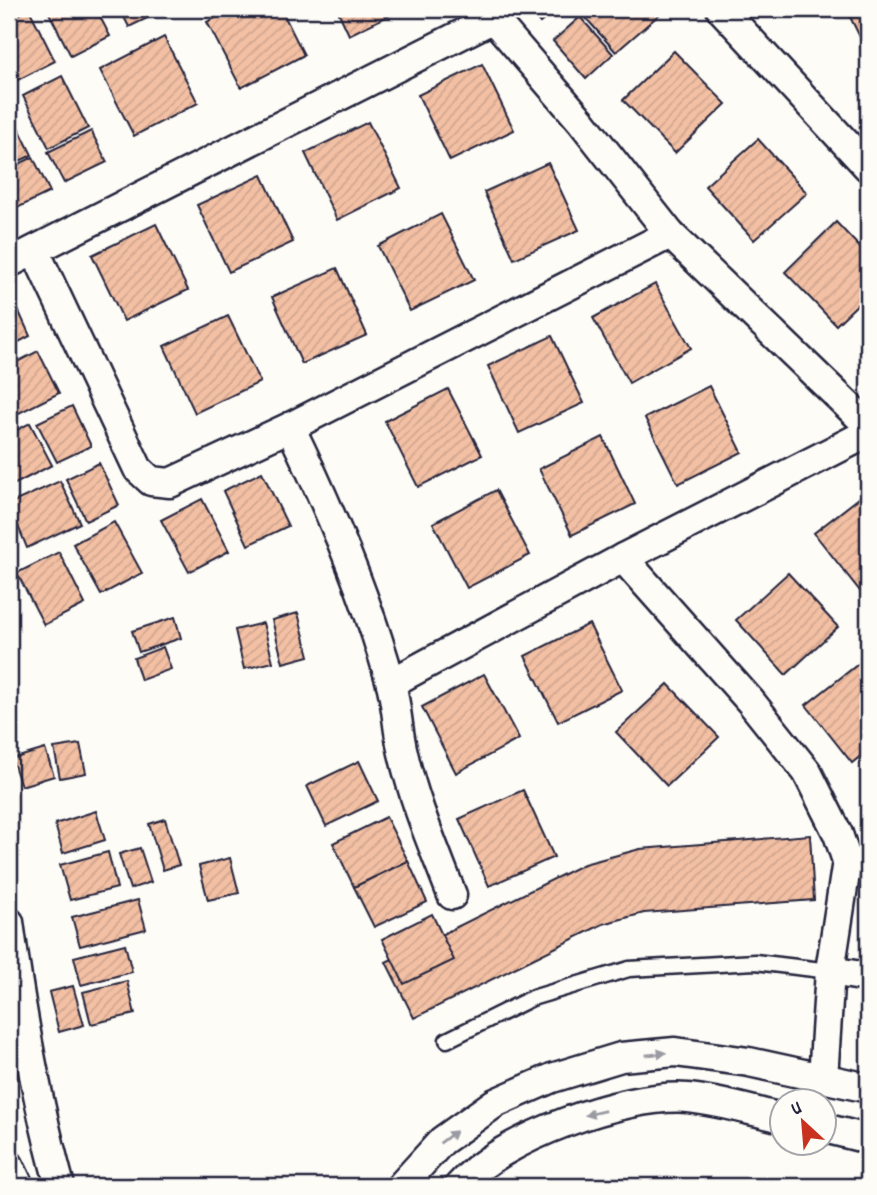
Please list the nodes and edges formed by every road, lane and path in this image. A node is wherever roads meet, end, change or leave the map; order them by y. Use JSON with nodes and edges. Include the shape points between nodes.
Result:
{"nodes":[{"id":1,"x":721,"y":9,"type":"edge"},
{"id":2,"x":488,"y":14,"type":"edge"},
{"id":3,"x":868,"y":167,"type":"edge"},
{"id":4,"x":670,"y":234,"type":"junction"},
{"id":5,"x":35,"y":251,"type":"junction"},
{"id":6,"x":9,"y":263,"type":"edge"},
{"id":7,"x":868,"y":425,"type":"edge"},
{"id":8,"x":290,"y":427,"type":"junction"},
{"id":9,"x":868,"y":433,"type":"edge"},
{"id":10,"x":623,"y":558,"type":"junction"},
{"id":11,"x":391,"y":683,"type":"junction"},
{"id":12,"x":858,"y":857,"type":"edge"},
{"id":13,"x":452,"y":895,"type":"dead end"},
{"id":14,"x":9,"y":922,"type":"edge"},
{"id":15,"x":830,"y":971,"type":"junction"},
{"id":16,"x":868,"y":977,"type":"edge"},
{"id":17,"x":447,"y":1040,"type":"dead end"},
{"id":18,"x":823,"y":1078,"type":"junction"},
{"id":19,"x":868,"y":1088,"type":"edge"},
{"id":20,"x":768,"y":1115,"type":"edge"},
{"id":21,"x":838,"y":1132,"type":"edge"},
{"id":22,"x":868,"y":1139,"type":"edge"},
{"id":23,"x":9,"y":1165,"type":"edge"},
{"id":24,"x":19,"y":1186,"type":"edge"},
{"id":25,"x":60,"y":1186,"type":"edge"},
{"id":26,"x":401,"y":1186,"type":"edge"},
{"id":27,"x":459,"y":1186,"type":"edge"}],
"edges":[{"from":1,"to":3,"type":"street"},
{"from":2,"to":4,"type":"street","via":[[582,121]]},
{"from":2,"to":5,"type":"street"},
{"from":4,"to":7,"type":"street"},
{"from":4,"to":8,"type":"street"},
{"from":5,"to":6,"type":"street"},
{"from":5,"to":8,"type":"street","via":[[138,469],[151,481],[170,483]]},
{"from":8,"to":11,"type":"street","via":[[335,522]]},
{"from":9,"to":10,"type":"street"},
{"from":10,"to":11,"type":"street"},
{"from":10,"to":12,"type":"street","via":[[807,772],[838,834]]},
{"from":11,"to":13,"type":"street","via":[[419,811]]},
{"from":12,"to":15,"type":"street"},
{"from":14,"to":25,"type":"street","via":[[27,1050]]},
{"from":15,"to":16,"type":"street"},
{"from":15,"to":17,"type":"lane","via":[[755,962],[629,969],[533,998]]},
{"from":15,"to":18,"type":"street"},
{"from":18,"to":19,"type":"street"},
{"from":26,"to":18,"type":"street","one_way":true,"via":[[442,1141],[495,1104],[552,1078],[621,1057],[675,1052]]},
{"from":20,"to":27,"type":"street","one_way":true,"via":[[687,1098],[641,1102],[579,1117],[523,1140],[473,1170]]},
{"from":21,"to":22,"type":"street"},
{"from":23,"to":24,"type":"street"}]}
